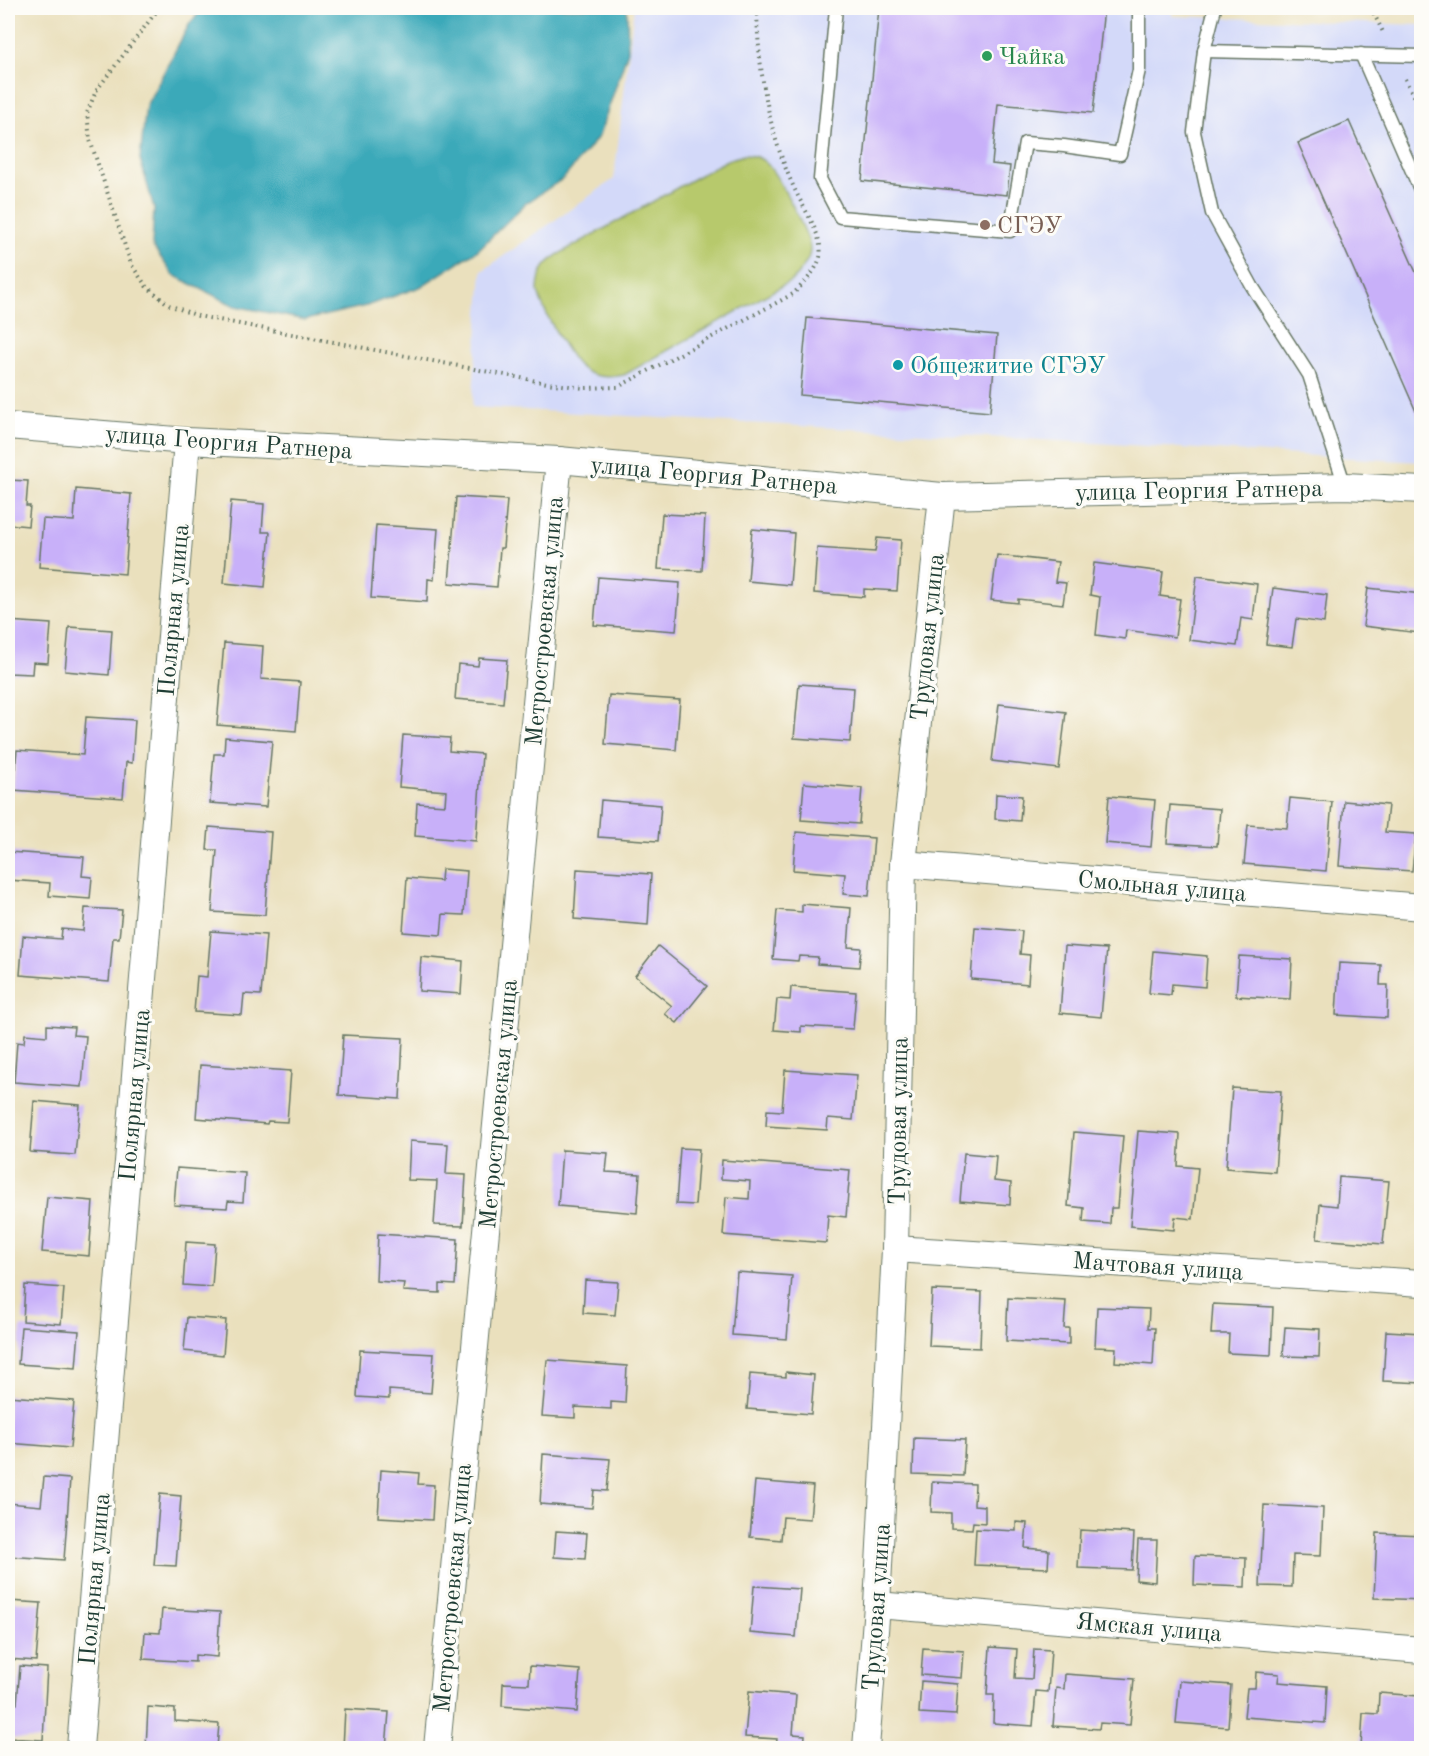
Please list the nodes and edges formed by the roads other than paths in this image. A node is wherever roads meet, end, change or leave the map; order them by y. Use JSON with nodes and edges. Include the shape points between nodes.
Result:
{"nodes":[{"id":1,"x":836,"y":8,"type":"edge"},
{"id":2,"x":1139,"y":8,"type":"edge"},
{"id":3,"x":1215,"y":8,"type":"edge"},
{"id":4,"x":1204,"y":51,"type":"junction"},
{"id":5,"x":1361,"y":54,"type":"junction"},
{"id":6,"x":1422,"y":56,"type":"edge"},
{"id":7,"x":1422,"y":194,"type":"edge"},
{"id":8,"x":8,"y":426,"type":"edge"},
{"id":9,"x":188,"y":441,"type":"junction"},
{"id":10,"x":559,"y":460,"type":"junction"},
{"id":11,"x":1345,"y":486,"type":"junction"},
{"id":12,"x":1422,"y":490,"type":"edge"},
{"id":13,"x":942,"y":496,"type":"junction"},
{"id":14,"x":903,"y":864,"type":"junction"},
{"id":15,"x":1422,"y":907,"type":"edge"},
{"id":16,"x":895,"y":1249,"type":"junction"},
{"id":17,"x":1422,"y":1283,"type":"edge"},
{"id":18,"x":878,"y":1605,"type":"junction"},
{"id":19,"x":1422,"y":1650,"type":"edge"},
{"id":20,"x":80,"y":1749,"type":"edge"},
{"id":21,"x":437,"y":1749,"type":"edge"},
{"id":22,"x":866,"y":1749,"type":"edge"}],
"edges":[{"from":1,"to":2,"type":"lane","via":[[820,179],[840,217],[1010,231],[1025,144],[1120,154],[1139,70]]},
{"from":3,"to":4,"type":"lane"},
{"from":4,"to":5,"type":"lane"},
{"from":4,"to":11,"type":"lane","via":[[1194,132],[1212,213],[1252,286],[1309,375]]},
{"from":5,"to":6,"type":"lane"},
{"from":5,"to":7,"type":"lane"},
{"from":8,"to":9,"type":"street","name":"улица Георгия Ратнера"},
{"from":9,"to":10,"type":"street","name":"улица Георгия Ратнера"},
{"from":9,"to":20,"type":"street","name":"Полярная улица"},
{"from":10,"to":13,"type":"street","name":"улица Георгия Ратнера"},
{"from":10,"to":21,"type":"street","name":"Метростроевская улица"},
{"from":11,"to":12,"type":"street","name":"улица Георгия Ратнера"},
{"from":11,"to":13,"type":"street","name":"улица Георгия Ратнера"},
{"from":13,"to":14,"type":"street","name":"Трудовая улица"},
{"from":14,"to":15,"type":"street","name":"Смольная улица"},
{"from":14,"to":16,"type":"street","name":"Трудовая улица"},
{"from":16,"to":17,"type":"street","name":"Мачтовая улица"},
{"from":16,"to":18,"type":"street","name":"Трудовая улица"},
{"from":18,"to":19,"type":"street","name":"Ямская улица"},
{"from":18,"to":22,"type":"street","name":"Трудовая улица"}]}
